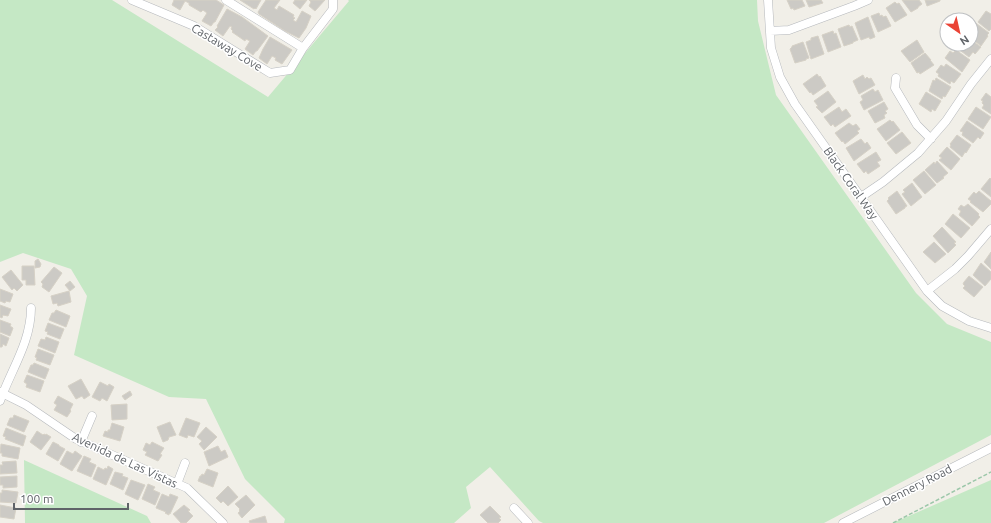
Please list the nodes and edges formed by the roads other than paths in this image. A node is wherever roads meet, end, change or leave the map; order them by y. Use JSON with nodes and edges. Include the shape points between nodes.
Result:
{"nodes":[{"id":1,"x":132,"y":0,"type":"edge"},
{"id":2,"x":226,"y":0,"type":"edge"},
{"id":3,"x":333,"y":0,"type":"edge"},
{"id":4,"x":768,"y":0,"type":"edge"},
{"id":5,"x":868,"y":0,"type":"edge"},
{"id":6,"x":770,"y":31,"type":"junction"},
{"id":7,"x":303,"y":48,"type":"junction"},
{"id":8,"x":991,"y":59,"type":"edge"},
{"id":9,"x":896,"y":78,"type":"dead end"},
{"id":10,"x":931,"y":139,"type":"junction"},
{"id":11,"x":861,"y":197,"type":"junction"},
{"id":12,"x":991,"y":229,"type":"edge"},
{"id":13,"x":927,"y":291,"type":"junction"},
{"id":14,"x":32,"y":308,"type":"dead end"},
{"id":15,"x":991,"y":328,"type":"edge"},
{"id":16,"x":1,"y":395,"type":"edge"},
{"id":17,"x":92,"y":416,"type":"dead end"},
{"id":18,"x":81,"y":442,"type":"junction"},
{"id":19,"x":991,"y":448,"type":"edge"},
{"id":20,"x":185,"y":463,"type":"dead end"},
{"id":21,"x":177,"y":484,"type":"junction"},
{"id":22,"x":514,"y":508,"type":"dead end"},
{"id":23,"x":524,"y":522,"type":"edge"},
{"id":24,"x":223,"y":523,"type":"edge"},
{"id":25,"x":842,"y":523,"type":"edge"}],
"edges":[{"from":1,"to":7,"type":"street","name":"Castaway Cove","via":[[194,26],[270,73],[290,70]]},
{"from":2,"to":7,"type":"street"},
{"from":3,"to":7,"type":"street","name":"Castaway Cove","via":[[333,9]]},
{"from":4,"to":6,"type":"street","name":"Black Coral Way"},
{"from":5,"to":6,"type":"street","via":[[789,30]]},
{"from":6,"to":11,"type":"street","name":"Black Coral Way","via":[[771,48],[780,77],[795,104]]},
{"from":8,"to":10,"type":"street"},
{"from":9,"to":10,"type":"street","via":[[895,88],[917,125]]},
{"from":10,"to":11,"type":"street","via":[[897,171]]},
{"from":11,"to":13,"type":"street","name":"Black Coral Way"},
{"from":12,"to":13,"type":"street","via":[[958,266]]},
{"from":13,"to":15,"type":"street","name":"Black Coral Way","via":[[942,306],[969,321]]},
{"from":14,"to":16,"type":"street","via":[[28,334]]},
{"from":16,"to":18,"type":"street","name":"Avenida de Las Vistas","via":[[26,405]]},
{"from":17,"to":18,"type":"street"},
{"from":18,"to":21,"type":"street","name":"Avenida de Las Vistas"},
{"from":19,"to":25,"type":"street","name":"Dennery Road"},
{"from":20,"to":21,"type":"street"},
{"from":21,"to":24,"type":"street","name":"Avenida de Las Vistas","via":[[195,494]]},
{"from":22,"to":23,"type":"street"}]}
